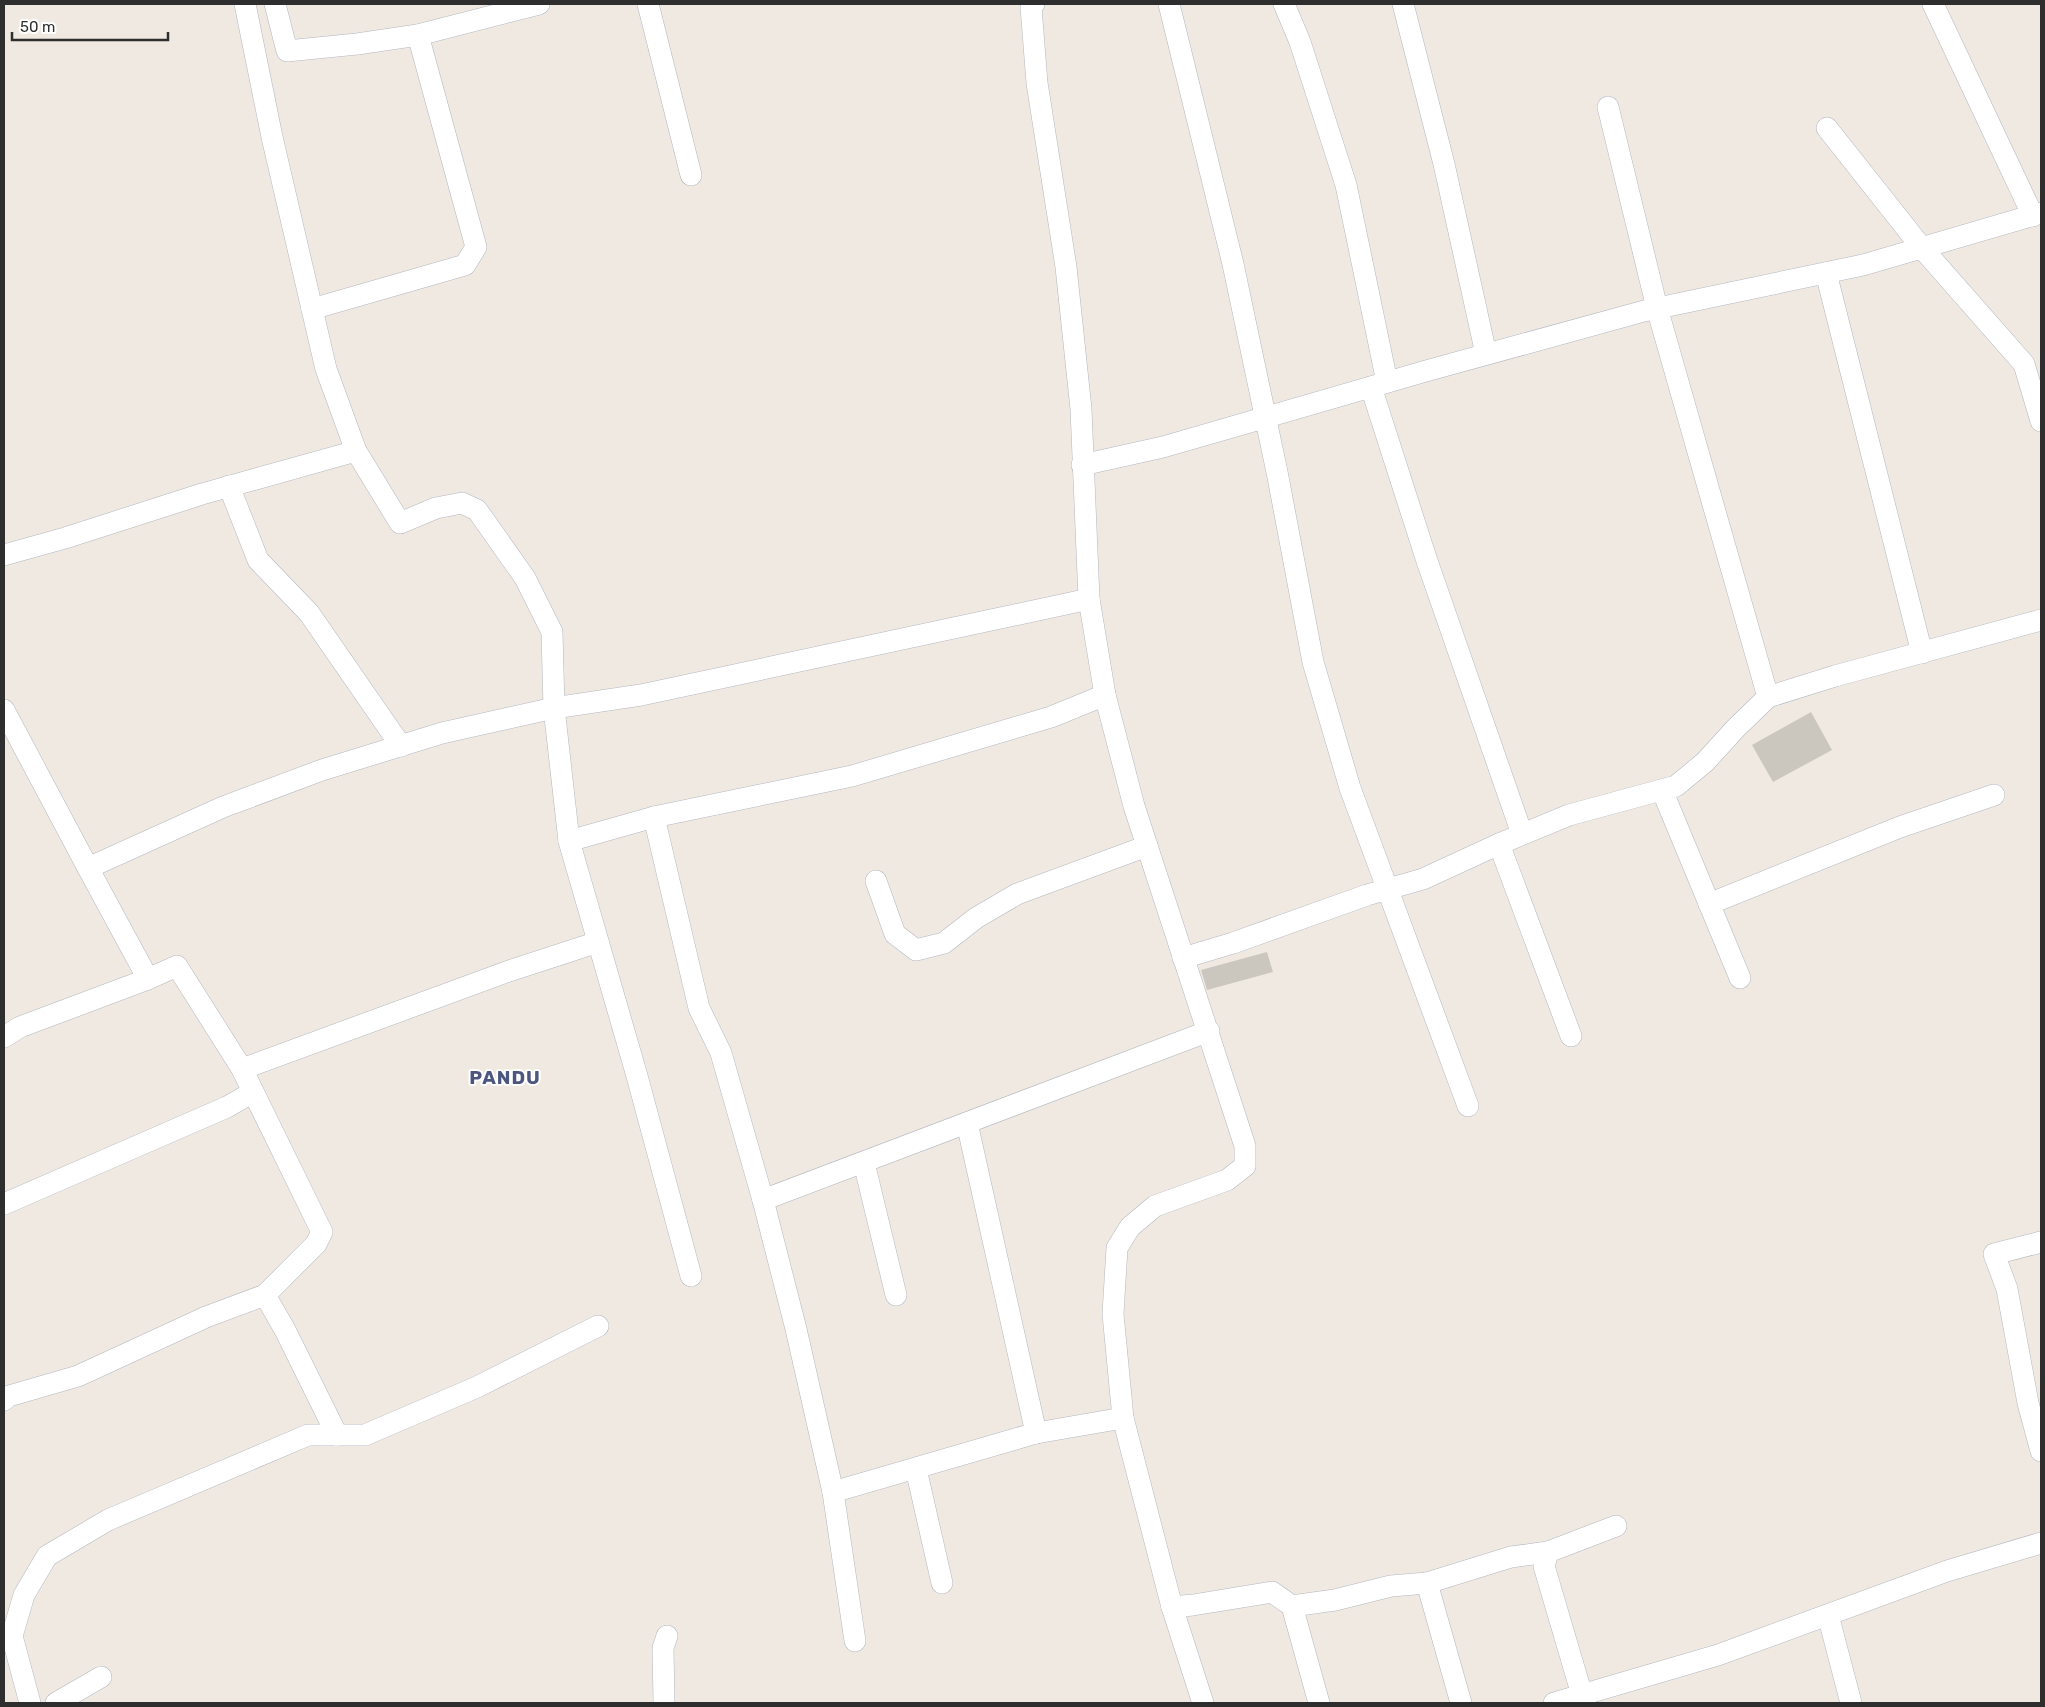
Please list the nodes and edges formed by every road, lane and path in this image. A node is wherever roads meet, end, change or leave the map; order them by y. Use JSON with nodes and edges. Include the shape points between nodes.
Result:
{"nodes":[{"id":1,"x":245,"y":4,"type":"edge"},
{"id":2,"x":274,"y":4,"type":"edge"},
{"id":3,"x":539,"y":4,"type":"edge"},
{"id":4,"x":648,"y":4,"type":"edge"},
{"id":5,"x":1034,"y":4,"type":"edge"},
{"id":6,"x":1169,"y":4,"type":"edge"},
{"id":7,"x":1284,"y":4,"type":"edge"},
{"id":8,"x":1403,"y":4,"type":"edge"},
{"id":9,"x":1933,"y":4,"type":"edge"},
{"id":10,"x":418,"y":35,"type":"junction"},
{"id":11,"x":1608,"y":107,"type":"dead end"},
{"id":12,"x":1826,"y":128,"type":"dead end"},
{"id":13,"x":691,"y":175,"type":"dead end"},
{"id":14,"x":2037,"y":215,"type":"edge"},
{"id":15,"x":1922,"y":248,"type":"junction"},
{"id":16,"x":1826,"y":273,"type":"junction"},
{"id":17,"x":1657,"y":308,"type":"junction"},
{"id":18,"x":312,"y":309,"type":"junction"},
{"id":19,"x":1486,"y":354,"type":"junction"},
{"id":20,"x":1379,"y":384,"type":"junction"},
{"id":21,"x":1265,"y":417,"type":"junction"},
{"id":22,"x":2041,"y":421,"type":"edge"},
{"id":23,"x":356,"y":451,"type":"junction"},
{"id":24,"x":1082,"y":464,"type":"junction"},
{"id":25,"x":229,"y":486,"type":"junction"},
{"id":26,"x":4,"y":555,"type":"edge"},
{"id":27,"x":1089,"y":599,"type":"junction"},
{"id":28,"x":2041,"y":620,"type":"edge"},
{"id":29,"x":1922,"y":653,"type":"junction"},
{"id":30,"x":1105,"y":695,"type":"junction"},
{"id":31,"x":1768,"y":697,"type":"junction"},
{"id":32,"x":554,"y":708,"type":"junction"},
{"id":33,"x":4,"y":710,"type":"edge"},
{"id":34,"x":401,"y":746,"type":"junction"},
{"id":35,"x":1662,"y":790,"type":"junction"},
{"id":36,"x":1994,"y":795,"type":"dead end"},
{"id":37,"x":654,"y":817,"type":"junction"},
{"id":38,"x":1522,"y":834,"type":"junction"},
{"id":39,"x":569,"y":841,"type":"junction"},
{"id":40,"x":1499,"y":844,"type":"junction"},
{"id":41,"x":1147,"y":846,"type":"junction"},
{"id":42,"x":88,"y":868,"type":"junction"},
{"id":43,"x":876,"y":881,"type":"dead end"},
{"id":44,"x":1387,"y":890,"type":"junction"},
{"id":45,"x":1709,"y":904,"type":"junction"},
{"id":46,"x":598,"y":942,"type":"junction"},
{"id":47,"x":1183,"y":958,"type":"junction"},
{"id":48,"x":1740,"y":978,"type":"dead end"},
{"id":49,"x":148,"y":979,"type":"junction"},
{"id":50,"x":6,"y":1028,"type":"edge"},
{"id":51,"x":1209,"y":1031,"type":"junction"},
{"id":52,"x":1571,"y":1036,"type":"dead end"},
{"id":53,"x":242,"y":1069,"type":"junction"},
{"id":54,"x":253,"y":1092,"type":"junction"},
{"id":55,"x":1468,"y":1106,"type":"dead end"},
{"id":56,"x":967,"y":1123,"type":"junction"},
{"id":57,"x":864,"y":1163,"type":"junction"},
{"id":58,"x":763,"y":1200,"type":"junction"},
{"id":59,"x":4,"y":1204,"type":"edge"},
{"id":60,"x":2041,"y":1242,"type":"edge"},
{"id":61,"x":691,"y":1276,"type":"dead end"},
{"id":62,"x":265,"y":1295,"type":"junction"},
{"id":63,"x":896,"y":1295,"type":"dead end"},
{"id":64,"x":598,"y":1326,"type":"dead end"},
{"id":65,"x":6,"y":1398,"type":"edge"},
{"id":66,"x":2035,"y":1401,"type":"edge"},
{"id":67,"x":1123,"y":1418,"type":"junction"},
{"id":68,"x":1036,"y":1433,"type":"junction"},
{"id":69,"x":337,"y":1435,"type":"junction"},
{"id":70,"x":2041,"y":1451,"type":"edge"},
{"id":71,"x":916,"y":1469,"type":"junction"},
{"id":72,"x":833,"y":1492,"type":"junction"},
{"id":73,"x":1616,"y":1526,"type":"dead end"},
{"id":74,"x":2041,"y":1543,"type":"edge"},
{"id":75,"x":1548,"y":1552,"type":"junction"},
{"id":76,"x":942,"y":1583,"type":"dead end"},
{"id":77,"x":1427,"y":1583,"type":"junction"},
{"id":78,"x":1292,"y":1606,"type":"junction"},
{"id":79,"x":1172,"y":1607,"type":"junction"},
{"id":80,"x":1828,"y":1615,"type":"junction"},
{"id":81,"x":667,"y":1636,"type":"dead end"},
{"id":82,"x":855,"y":1641,"type":"dead end"},
{"id":83,"x":101,"y":1677,"type":"dead end"},
{"id":84,"x":1582,"y":1695,"type":"junction"},
{"id":85,"x":30,"y":1703,"type":"edge"},
{"id":86,"x":56,"y":1703,"type":"edge"},
{"id":87,"x":664,"y":1703,"type":"edge"},
{"id":88,"x":1203,"y":1703,"type":"edge"},
{"id":89,"x":1319,"y":1703,"type":"edge"},
{"id":90,"x":1461,"y":1703,"type":"edge"},
{"id":91,"x":1554,"y":1703,"type":"edge"},
{"id":92,"x":1851,"y":1703,"type":"edge"}],
"edges":[{"from":1,"to":18,"type":"street"},
{"from":2,"to":10,"type":"street","via":[[287,51]]},
{"from":3,"to":10,"type":"street"},
{"from":4,"to":13,"type":"street"},
{"from":5,"to":24,"type":"street","via":[[1031,7],[1037,83],[1066,267],[1081,409]]},
{"from":6,"to":21,"type":"street","via":[[1233,264]]},
{"from":7,"to":20,"type":"street","via":[[1300,42],[1346,185]]},
{"from":8,"to":19,"type":"street","via":[[1442,156]]},
{"from":9,"to":14,"type":"street"},
{"from":10,"to":18,"type":"street","via":[[476,247],[465,265]]},
{"from":11,"to":17,"type":"street"},
{"from":12,"to":15,"type":"street"},
{"from":14,"to":15,"type":"street"},
{"from":15,"to":16,"type":"street"},
{"from":15,"to":22,"type":"street","via":[[2024,364]]},
{"from":16,"to":17,"type":"street"},
{"from":16,"to":29,"type":"street"},
{"from":17,"to":19,"type":"street"},
{"from":17,"to":31,"type":"street"},
{"from":18,"to":23,"type":"street","via":[[326,369]]},
{"from":19,"to":20,"type":"street"},
{"from":20,"to":21,"type":"street"},
{"from":20,"to":38,"type":"street","via":[[1426,558]]},
{"from":21,"to":24,"type":"street","via":[[1163,447]]},
{"from":21,"to":44,"type":"street","via":[[1314,662],[1350,788]]},
{"from":23,"to":25,"type":"street"},
{"from":23,"to":32,"type":"street","via":[[400,523],[436,508],[462,503],[477,510],[525,578],[552,632]]},
{"from":24,"to":27,"type":"street"},
{"from":25,"to":26,"type":"street"},
{"from":25,"to":34,"type":"street","via":[[258,560],[308,613]]},
{"from":27,"to":30,"type":"street"},
{"from":27,"to":32,"type":"street","via":[[641,695]]},
{"from":28,"to":29,"type":"street"},
{"from":29,"to":31,"type":"street"},
{"from":30,"to":37,"type":"street","via":[[1051,717],[852,776]]},
{"from":30,"to":41,"type":"street"},
{"from":31,"to":35,"type":"street","via":[[1705,762],[1676,786]]},
{"from":32,"to":34,"type":"street","via":[[442,733]]},
{"from":32,"to":39,"type":"street"},
{"from":33,"to":42,"type":"street"},
{"from":34,"to":42,"type":"street","via":[[322,770],[223,807]]},
{"from":35,"to":38,"type":"street","via":[[1569,815]]},
{"from":35,"to":45,"type":"street"},
{"from":36,"to":45,"type":"street","via":[[1900,827]]},
{"from":37,"to":39,"type":"street"},
{"from":37,"to":58,"type":"street","via":[[699,1008],[721,1053]]},
{"from":38,"to":40,"type":"street"},
{"from":39,"to":46,"type":"street"},
{"from":40,"to":44,"type":"street","via":[[1423,879]]},
{"from":40,"to":52,"type":"street"},
{"from":41,"to":43,"type":"street","via":[[1018,894],[976,918],[944,943],[916,950],[895,934]]},
{"from":41,"to":47,"type":"street"},
{"from":42,"to":49,"type":"street"},
{"from":44,"to":47,"type":"street"},
{"from":44,"to":55,"type":"street"},
{"from":45,"to":48,"type":"street"},
{"from":46,"to":53,"type":"street"},
{"from":46,"to":61,"type":"street"},
{"from":47,"to":51,"type":"street"},
{"from":49,"to":50,"type":"street","via":[[20,1027]]},
{"from":49,"to":53,"type":"street","via":[[177,966]]},
{"from":51,"to":56,"type":"street"},
{"from":51,"to":67,"type":"street","via":[[1245,1146],[1245,1166],[1227,1180],[1155,1206],[1130,1227],[1116,1248],[1113,1314]]},
{"from":53,"to":54,"type":"street"},
{"from":54,"to":59,"type":"street","via":[[228,1107]]},
{"from":54,"to":62,"type":"street","via":[[322,1232],[316,1244]]},
{"from":56,"to":57,"type":"street"},
{"from":56,"to":68,"type":"street"},
{"from":57,"to":58,"type":"street"},
{"from":57,"to":63,"type":"street"},
{"from":58,"to":72,"type":"street"},
{"from":60,"to":66,"type":"street","via":[[1994,1254],[2007,1289]]},
{"from":62,"to":65,"type":"street","via":[[78,1376]]},
{"from":62,"to":69,"type":"street"},
{"from":64,"to":69,"type":"street","via":[[477,1387],[365,1435]]},
{"from":66,"to":70,"type":"street"},
{"from":67,"to":68,"type":"street"},
{"from":67,"to":79,"type":"street"},
{"from":68,"to":71,"type":"street"},
{"from":69,"to":85,"type":"street","via":[[308,1435],[108,1520],[47,1556],[24,1595],[12,1636]]},
{"from":71,"to":72,"type":"street"},
{"from":71,"to":76,"type":"street"},
{"from":72,"to":82,"type":"street"},
{"from":73,"to":75,"type":"street"},
{"from":74,"to":80,"type":"street","via":[[1947,1572]]},
{"from":75,"to":77,"type":"street","via":[[1511,1557]]},
{"from":75,"to":84,"type":"street","via":[[1544,1566]]},
{"from":77,"to":78,"type":"street","via":[[1391,1586],[1335,1600]]},
{"from":77,"to":90,"type":"street"},
{"from":78,"to":79,"type":"street","via":[[1272,1592]]},
{"from":78,"to":89,"type":"street"},
{"from":79,"to":88,"type":"street"},
{"from":80,"to":84,"type":"street","via":[[1718,1655]]},
{"from":80,"to":92,"type":"street"},
{"from":81,"to":87,"type":"street","via":[[663,1648]]},
{"from":83,"to":86,"type":"street"},
{"from":84,"to":91,"type":"street"}]}
